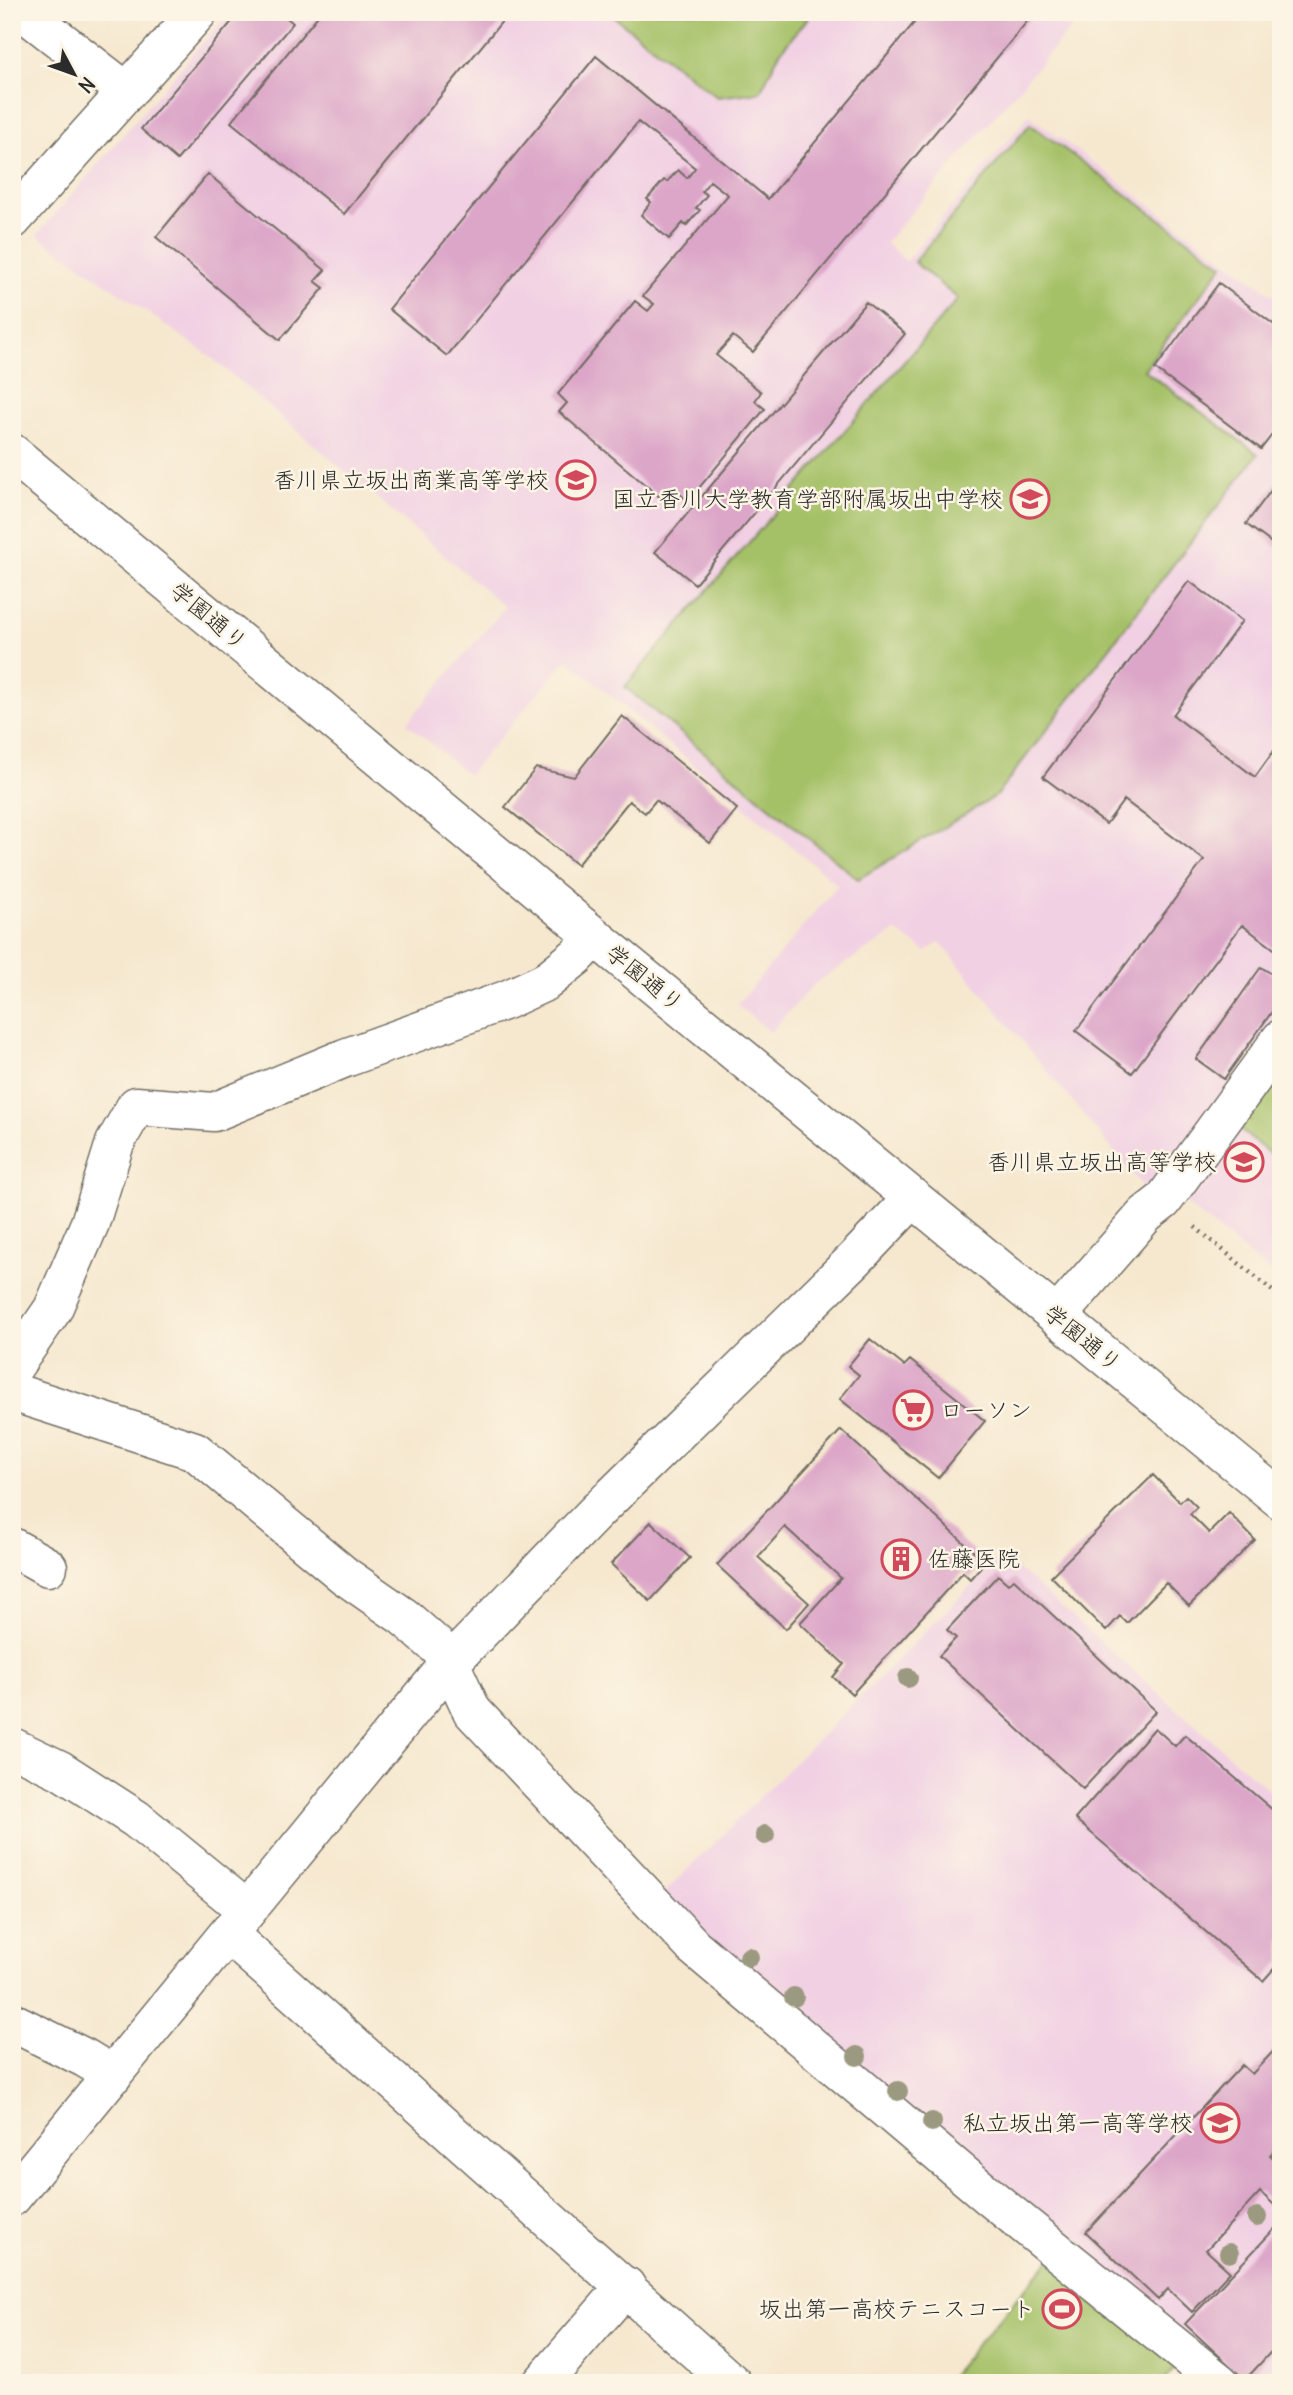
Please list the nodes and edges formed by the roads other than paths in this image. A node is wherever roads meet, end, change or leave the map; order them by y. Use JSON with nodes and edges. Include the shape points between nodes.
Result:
{"nodes":[{"id":1,"x":24,"y":12,"type":"edge"},
{"id":2,"x":198,"y":12,"type":"edge"},
{"id":3,"x":127,"y":92,"type":"junction"},
{"id":4,"x":12,"y":220,"type":"edge"},
{"id":5,"x":12,"y":453,"type":"edge"},
{"id":6,"x":595,"y":937,"type":"junction"},
{"id":7,"x":1281,"y":1038,"type":"edge"},
{"id":8,"x":913,"y":1198,"type":"junction"},
{"id":9,"x":1056,"y":1316,"type":"junction"},
{"id":10,"x":12,"y":1369,"type":"edge"},
{"id":11,"x":12,"y":1391,"type":"edge"},
{"id":12,"x":1281,"y":1500,"type":"edge"},
{"id":13,"x":12,"y":1547,"type":"edge"},
{"id":14,"x":48,"y":1567,"type":"dead end"},
{"id":15,"x":450,"y":1663,"type":"junction"},
{"id":16,"x":12,"y":1747,"type":"edge"},
{"id":17,"x":238,"y":1922,"type":"junction"},
{"id":18,"x":12,"y":2022,"type":"edge"},
{"id":19,"x":113,"y":2075,"type":"junction"},
{"id":20,"x":16,"y":2185,"type":"edge"},
{"id":21,"x":626,"y":2286,"type":"junction"},
{"id":22,"x":542,"y":2383,"type":"edge"},
{"id":23,"x":733,"y":2383,"type":"edge"},
{"id":24,"x":1220,"y":2383,"type":"edge"}],
"edges":[{"from":1,"to":3,"type":"street"},
{"from":2,"to":3,"type":"street"},
{"from":3,"to":4,"type":"street"},
{"from":5,"to":6,"type":"street","name":"学園通り"},
{"from":6,"to":8,"type":"street","name":"学園通り"},
{"from":6,"to":10,"type":"street","via":[[545,982],[516,996],[214,1112],[136,1106],[114,1143],[90,1223],[53,1309]]},
{"from":7,"to":9,"type":"street","via":[[1163,1201],[1144,1216]]},
{"from":8,"to":9,"type":"street","name":"学園通り"},
{"from":8,"to":15,"type":"street"},
{"from":9,"to":12,"type":"street","name":"学園通り"},
{"from":11,"to":15,"type":"street","via":[[195,1451],[345,1576],[404,1617]]},
{"from":13,"to":14,"type":"street"},
{"from":15,"to":17,"type":"street"},
{"from":15,"to":24,"type":"street","via":[[472,1711],[694,1947],[990,2197]]},
{"from":16,"to":17,"type":"street","via":[[60,1770],[136,1819]]},
{"from":17,"to":19,"type":"street"},
{"from":17,"to":21,"type":"street"},
{"from":18,"to":19,"type":"street"},
{"from":19,"to":20,"type":"street"},
{"from":21,"to":22,"type":"street"},
{"from":21,"to":23,"type":"street"}]}
